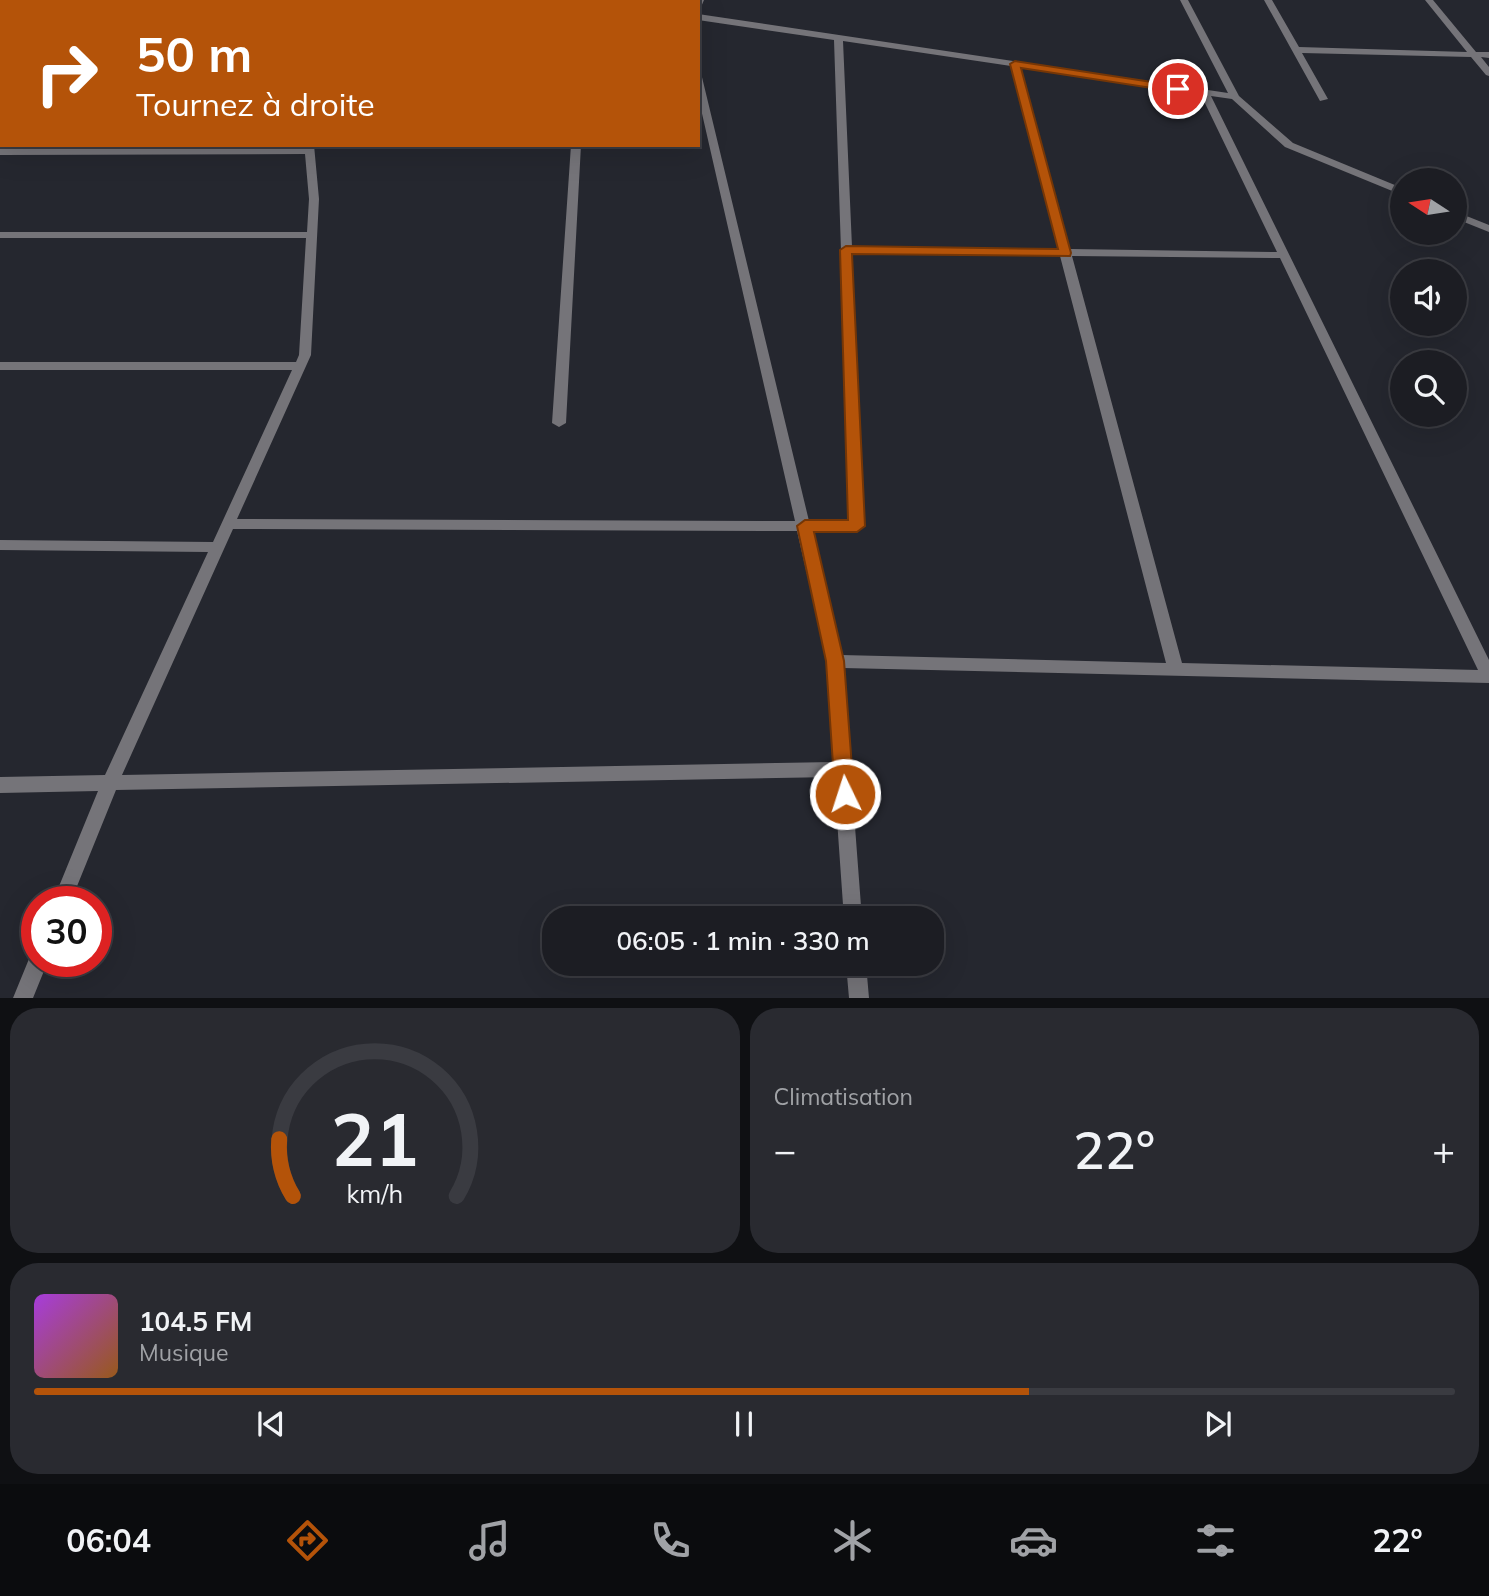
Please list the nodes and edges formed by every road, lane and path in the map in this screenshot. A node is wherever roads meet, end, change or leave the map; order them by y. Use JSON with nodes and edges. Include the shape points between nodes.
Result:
{"nodes":[{"id":1,"x":1184,"y":0,"type":"edge"},
{"id":2,"x":1268,"y":0,"type":"edge"},
{"id":3,"x":1429,"y":0,"type":"edge"},
{"id":4,"x":700,"y":17,"type":"edge"},
{"id":5,"x":838,"y":38,"type":"junction"},
{"id":6,"x":1295,"y":50,"type":"junction"},
{"id":7,"x":1474,"y":55,"type":"junction"},
{"id":8,"x":1489,"y":55,"type":"edge"},
{"id":9,"x":1015,"y":64,"type":"junction"},
{"id":10,"x":1489,"y":74,"type":"edge"},
{"id":11,"x":700,"y":83,"type":"edge"},
{"id":12,"x":1205,"y":93,"type":"junction"},
{"id":13,"x":1235,"y":97,"type":"junction"},
{"id":14,"x":1323,"y":99,"type":"dead end"},
{"id":15,"x":700,"y":141,"type":"edge"},
{"id":16,"x":714,"y":141,"type":"junction"},
{"id":17,"x":576,"y":147,"type":"edge"},
{"id":18,"x":310,"y":148,"type":"edge"},
{"id":19,"x":0,"y":152,"type":"edge"},
{"id":20,"x":1390,"y":187,"type":"edge"},
{"id":21,"x":1467,"y":220,"type":"edge"},
{"id":22,"x":1489,"y":229,"type":"edge"},
{"id":23,"x":0,"y":235,"type":"edge"},
{"id":24,"x":312,"y":235,"type":"junction"},
{"id":25,"x":846,"y":250,"type":"junction"},
{"id":26,"x":1065,"y":253,"type":"junction"},
{"id":27,"x":1284,"y":255,"type":"junction"},
{"id":28,"x":0,"y":366,"type":"edge"},
{"id":29,"x":300,"y":366,"type":"junction"},
{"id":30,"x":559,"y":422,"type":"dead end"},
{"id":31,"x":228,"y":524,"type":"junction"},
{"id":32,"x":805,"y":526,"type":"junction"},
{"id":33,"x":0,"y":545,"type":"edge"},
{"id":34,"x":218,"y":547,"type":"junction"},
{"id":35,"x":835,"y":661,"type":"junction"},
{"id":36,"x":1176,"y":670,"type":"junction"},
{"id":37,"x":1489,"y":677,"type":"edge"},
{"id":38,"x":843,"y":769,"type":"junction"},
{"id":39,"x":0,"y":785,"type":"edge"},
{"id":40,"x":109,"y":785,"type":"junction"},
{"id":41,"x":68,"y":886,"type":"edge"},
{"id":42,"x":852,"y":906,"type":"edge"},
{"id":43,"x":857,"y":976,"type":"edge"},
{"id":44,"x":32,"y":977,"type":"edge"},
{"id":45,"x":23,"y":998,"type":"edge"},
{"id":46,"x":859,"y":998,"type":"edge"}],
"edges":[{"from":1,"to":13,"type":"street"},
{"from":2,"to":6,"type":"street"},
{"from":3,"to":7,"type":"street"},
{"from":4,"to":5,"type":"street"},
{"from":5,"to":9,"type":"street"},
{"from":5,"to":25,"type":"street"},
{"from":6,"to":7,"type":"street"},
{"from":6,"to":14,"type":"street"},
{"from":7,"to":8,"type":"street"},
{"from":7,"to":10,"type":"street"},
{"from":9,"to":12,"type":"street"},
{"from":9,"to":26,"type":"street"},
{"from":11,"to":16,"type":"street"},
{"from":12,"to":13,"type":"street"},
{"from":12,"to":27,"type":"street"},
{"from":13,"to":20,"type":"street","via":[[1289,145]]},
{"from":15,"to":16,"type":"street"},
{"from":16,"to":32,"type":"street"},
{"from":17,"to":30,"type":"street"},
{"from":18,"to":19,"type":"street"},
{"from":18,"to":24,"type":"street"},
{"from":21,"to":22,"type":"street"},
{"from":23,"to":24,"type":"street"},
{"from":24,"to":29,"type":"street","via":[[305,355]]},
{"from":25,"to":26,"type":"street"},
{"from":25,"to":32,"type":"street","via":[[857,526]]},
{"from":26,"to":27,"type":"street"},
{"from":26,"to":36,"type":"street"},
{"from":27,"to":37,"type":"street"},
{"from":28,"to":29,"type":"street"},
{"from":29,"to":31,"type":"street"},
{"from":31,"to":32,"type":"street"},
{"from":31,"to":34,"type":"street"},
{"from":32,"to":35,"type":"street"},
{"from":33,"to":34,"type":"street"},
{"from":34,"to":40,"type":"street"},
{"from":35,"to":36,"type":"street"},
{"from":35,"to":38,"type":"street"},
{"from":36,"to":37,"type":"street"},
{"from":38,"to":40,"type":"street"},
{"from":38,"to":42,"type":"street"},
{"from":39,"to":40,"type":"street"},
{"from":40,"to":41,"type":"street"},
{"from":43,"to":46,"type":"street"},
{"from":44,"to":45,"type":"street"}]}
